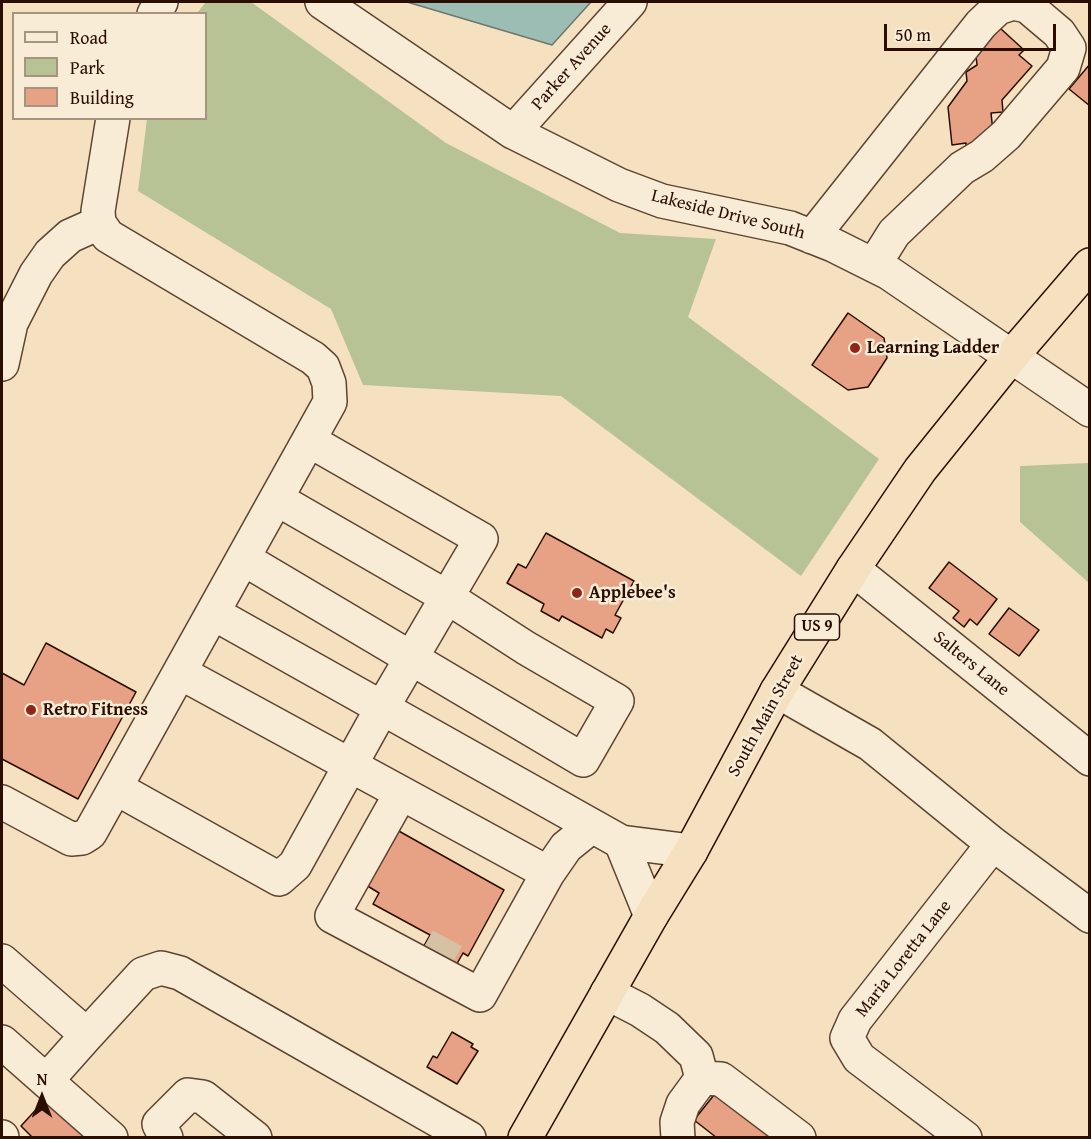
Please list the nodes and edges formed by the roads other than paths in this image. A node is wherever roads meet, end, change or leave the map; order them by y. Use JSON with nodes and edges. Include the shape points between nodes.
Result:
{"nodes":[{"id":1,"x":322,"y":2,"type":"edge"},
{"id":2,"x":630,"y":2,"type":"edge"},
{"id":3,"x":112,"y":120,"type":"edge"},
{"id":4,"x":513,"y":132,"type":"junction"},
{"id":5,"x":99,"y":223,"type":"junction"},
{"id":6,"x":812,"y":237,"type":"junction"},
{"id":7,"x":873,"y":265,"type":"junction"},
{"id":8,"x":1089,"y":265,"type":"edge"},
{"id":9,"x":1011,"y":357,"type":"junction"},
{"id":10,"x":2,"y":364,"type":"edge"},
{"id":11,"x":1087,"y":403,"type":"edge"},
{"id":12,"x":310,"y":441,"type":"junction"},
{"id":13,"x":277,"y":500,"type":"junction"},
{"id":14,"x":244,"y":560,"type":"junction"},
{"id":15,"x":853,"y":569,"type":"junction"},
{"id":16,"x":447,"y":597,"type":"junction"},
{"id":17,"x":213,"y":613,"type":"junction"},
{"id":18,"x":411,"y":658,"type":"junction"},
{"id":19,"x":181,"y":673,"type":"junction"},
{"id":20,"x":777,"y":691,"type":"junction"},
{"id":21,"x":382,"y":708,"type":"junction"},
{"id":22,"x":1089,"y":759,"type":"edge"},
{"id":23,"x":350,"y":765,"type":"junction"},
{"id":24,"x":116,"y":788,"type":"junction"},
{"id":25,"x":401,"y":793,"type":"junction"},
{"id":26,"x":2,"y":802,"type":"edge"},
{"id":27,"x":592,"y":826,"type":"junction"},
{"id":28,"x":621,"y":842,"type":"junction"},
{"id":29,"x":993,"y":844,"type":"junction"},
{"id":30,"x":691,"y":851,"type":"junction"},
{"id":31,"x":548,"y":873,"type":"junction"},
{"id":32,"x":651,"y":916,"type":"junction"},
{"id":33,"x":1089,"y":916,"type":"edge"},
{"id":34,"x":2,"y":962,"type":"edge"},
{"id":35,"x":458,"y":963,"type":"tunnel mouth"},
{"id":36,"x":484,"y":987,"type":"junction"},
{"id":37,"x":607,"y":993,"type":"junction"},
{"id":38,"x":87,"y":1035,"type":"junction"},
{"id":39,"x":2,"y":1042,"type":"edge"},
{"id":40,"x":702,"y":1078,"type":"junction"},
{"id":41,"x":47,"y":1080,"type":"junction"},
{"id":42,"x":111,"y":1137,"type":"edge"},
{"id":43,"x":166,"y":1137,"type":"edge"},
{"id":44,"x":255,"y":1137,"type":"edge"},
{"id":45,"x":469,"y":1137,"type":"edge"},
{"id":46,"x":525,"y":1137,"type":"edge"},
{"id":47,"x":678,"y":1137,"type":"edge"},
{"id":48,"x":799,"y":1137,"type":"edge"},
{"id":49,"x":965,"y":1137,"type":"edge"}],
"edges":[{"from":1,"to":4,"type":"street","name":"Lakeside Drive South"},
{"from":2,"to":4,"type":"street","name":"Parker Avenue"},
{"from":3,"to":5,"type":"street"},
{"from":4,"to":6,"type":"street","name":"Lakeside Drive South","via":[[662,201],[790,228]]},
{"from":5,"to":10,"type":"street","via":[[70,236],[36,274],[11,322]]},
{"from":5,"to":12,"type":"street","via":[[108,236],[323,367],[330,402]]},
{"from":6,"to":7,"type":"street","name":"Lakeside Drive South"},
{"from":6,"to":7,"type":"street","via":[[981,24],[998,8],[1013,3],[1027,6],[1059,33],[1069,48],[1063,68],[1006,135],[962,168],[894,233]]},
{"from":7,"to":9,"type":"street","name":"Lakeside Drive South"},
{"from":8,"to":9,"type":"highway","name":"South Main Street","number":"US 9"},
{"from":9,"to":11,"type":"street","name":"Lakeside Drive South"},
{"from":9,"to":15,"type":"highway","name":"South Main Street","number":"US 9","via":[[920,470]]},
{"from":12,"to":13,"type":"street"},
{"from":12,"to":16,"type":"street","via":[[481,540]]},
{"from":13,"to":14,"type":"street"},
{"from":13,"to":16,"type":"street"},
{"from":14,"to":17,"type":"street"},
{"from":14,"to":18,"type":"street"},
{"from":15,"to":20,"type":"highway","name":"South Main Street","number":"US 9"},
{"from":15,"to":22,"type":"street","name":"Salters Lane"},
{"from":16,"to":18,"type":"street"},
{"from":16,"to":18,"type":"street","via":[[617,701],[583,760]]},
{"from":17,"to":19,"type":"street"},
{"from":17,"to":21,"type":"street"},
{"from":18,"to":21,"type":"street"},
{"from":19,"to":23,"type":"street"},
{"from":19,"to":24,"type":"street"},
{"from":20,"to":29,"type":"street","via":[[870,744]]},
{"from":20,"to":30,"type":"highway","name":"South Main Street","number":"US 9"},
{"from":21,"to":23,"type":"street"},
{"from":21,"to":27,"type":"street"},
{"from":23,"to":24,"type":"street","via":[[295,865],[279,879]]},
{"from":23,"to":25,"type":"street"},
{"from":24,"to":26,"type":"street","via":[[90,833],[82,838],[71,839]]},
{"from":25,"to":31,"type":"street"},
{"from":25,"to":36,"type":"street","via":[[332,916],[410,947]]},
{"from":27,"to":28,"type":"street"},
{"from":27,"to":31,"type":"street","via":[[566,847]]},
{"from":28,"to":30,"type":"street"},
{"from":28,"to":32,"type":"street"},
{"from":29,"to":33,"type":"street"},
{"from":29,"to":49,"type":"street","name":"Maria Loretta Lane","via":[[855,1020],[847,1038],[859,1058]]},
{"from":30,"to":32,"type":"highway","name":"South Main Street","number":"US 9"},
{"from":31,"to":36,"type":"street"},
{"from":32,"to":37,"type":"highway","name":"South Main Street","number":"US 9"},
{"from":34,"to":38,"type":"street"},
{"from":35,"to":36,"type":"street"},
{"from":37,"to":40,"type":"street","via":[[640,1010],[681,1040],[696,1056]]},
{"from":37,"to":46,"type":"highway","name":"South Main Street","number":"US 9"},
{"from":38,"to":41,"type":"street"},
{"from":38,"to":45,"type":"street","via":[[143,974],[161,968],[180,973]]},
{"from":39,"to":41,"type":"street"},
{"from":40,"to":47,"type":"street","via":[[683,1104],[677,1122]]},
{"from":40,"to":48,"type":"street","via":[[721,1079]]},
{"from":41,"to":42,"type":"street"},
{"from":43,"to":44,"type":"street","via":[[159,1124],[188,1095],[202,1097]]}]}
